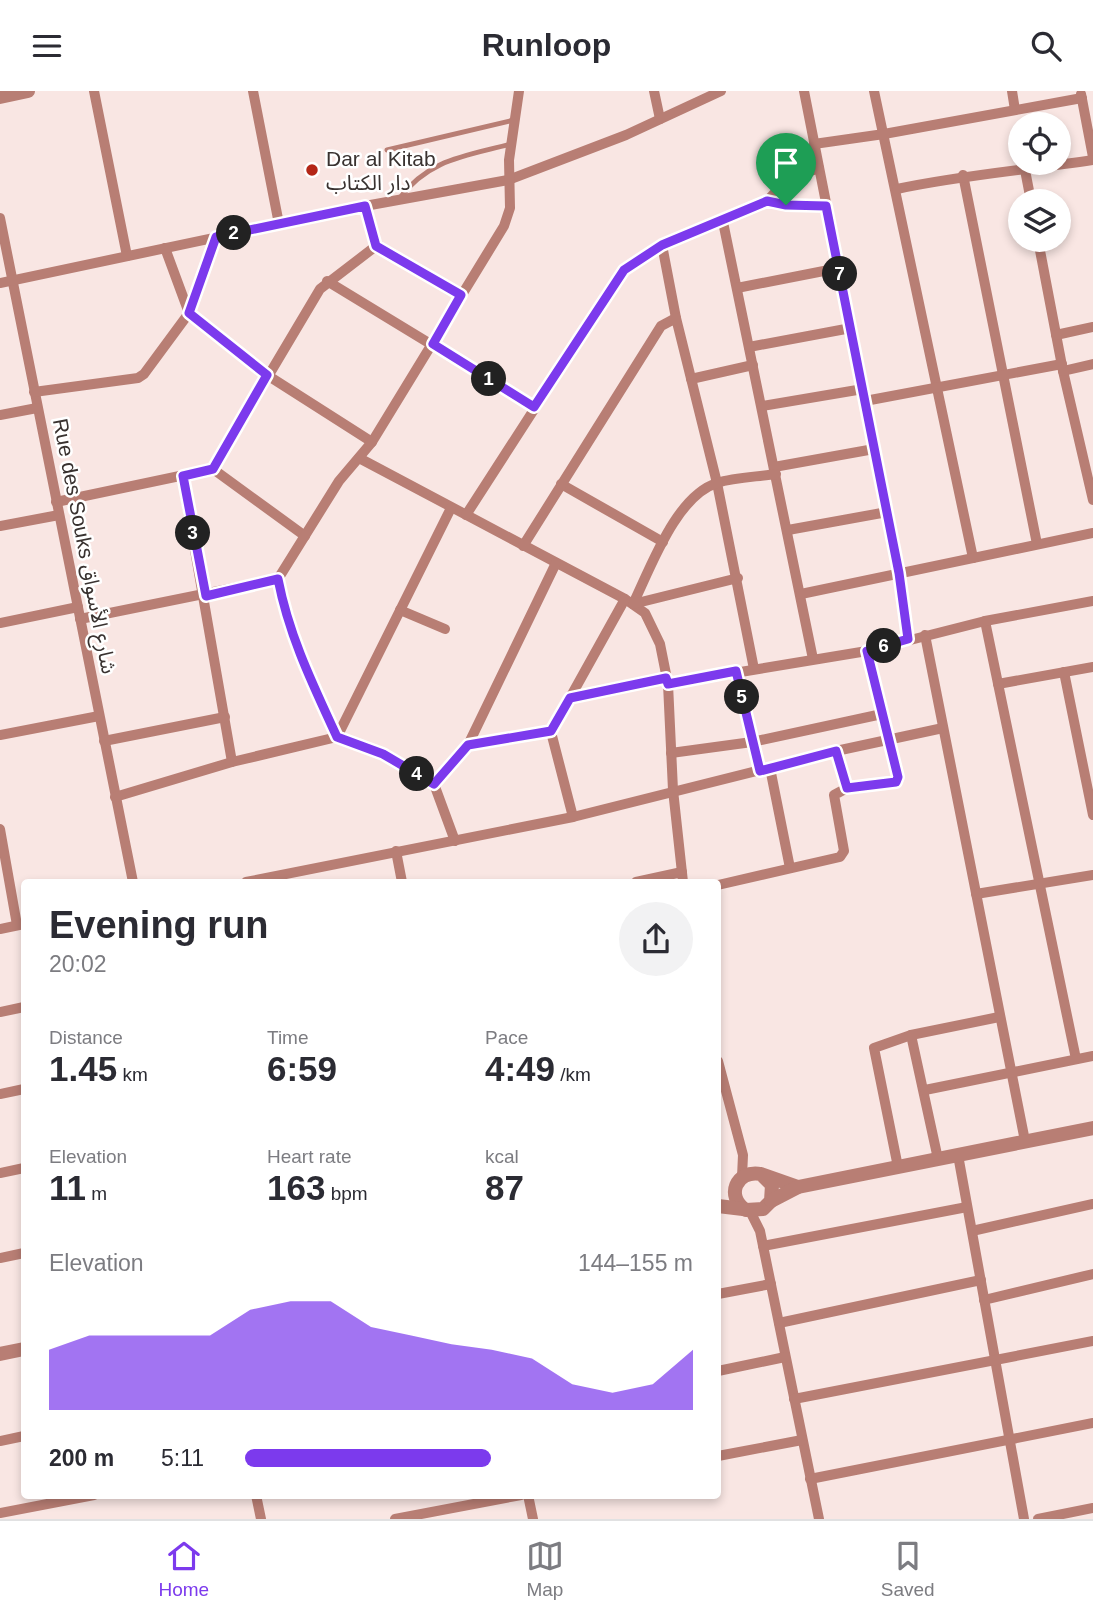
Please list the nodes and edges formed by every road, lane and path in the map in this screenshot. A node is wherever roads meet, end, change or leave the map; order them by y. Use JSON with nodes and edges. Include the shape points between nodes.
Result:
{"nodes":[{"id":1,"x":28,"y":91,"type":"edge"},
{"id":2,"x":94,"y":91,"type":"edge"},
{"id":3,"x":253,"y":91,"type":"edge"},
{"id":4,"x":519,"y":91,"type":"edge"},
{"id":5,"x":653,"y":91,"type":"edge"},
{"id":6,"x":721,"y":91,"type":"edge"},
{"id":7,"x":804,"y":91,"type":"edge"},
{"id":8,"x":874,"y":91,"type":"edge"},
{"id":9,"x":1012,"y":91,"type":"edge"},
{"id":10,"x":1082,"y":95,"type":"edge"},
{"id":11,"x":0,"y":97,"type":"edge"},
{"id":12,"x":1015,"y":110,"type":"junction"},
{"id":13,"x":514,"y":120,"type":"junction"},
{"id":14,"x":660,"y":120,"type":"junction"},
{"id":15,"x":884,"y":134,"type":"junction"},
{"id":16,"x":814,"y":143,"type":"junction"},
{"id":17,"x":512,"y":144,"type":"junction"},
{"id":18,"x":387,"y":150,"type":"dead end"},
{"id":19,"x":1093,"y":158,"type":"edge"},
{"id":20,"x":1071,"y":162,"type":"edge"},
{"id":21,"x":819,"y":168,"type":"junction"},
{"id":22,"x":1008,"y":171,"type":"edge"},
{"id":23,"x":963,"y":175,"type":"junction"},
{"id":24,"x":508,"y":180,"type":"junction"},
{"id":25,"x":897,"y":189,"type":"junction"},
{"id":26,"x":399,"y":199,"type":"junction"},
{"id":27,"x":767,"y":201,"type":"junction"},
{"id":28,"x":365,"y":206,"type":"junction"},
{"id":29,"x":826,"y":206,"type":"junction"},
{"id":30,"x":0,"y":218,"type":"edge"},
{"id":31,"x":723,"y":222,"type":"junction"},
{"id":32,"x":279,"y":224,"type":"junction"},
{"id":33,"x":216,"y":237,"type":"junction"},
{"id":34,"x":662,"y":245,"type":"junction"},
{"id":35,"x":376,"y":246,"type":"junction"},
{"id":36,"x":165,"y":248,"type":"junction"},
{"id":37,"x":1040,"y":252,"type":"edge"},
{"id":38,"x":127,"y":256,"type":"junction"},
{"id":39,"x":839,"y":268,"type":"junction"},
{"id":40,"x":13,"y":280,"type":"junction"},
{"id":41,"x":327,"y":281,"type":"junction"},
{"id":42,"x":0,"y":283,"type":"edge"},
{"id":43,"x":737,"y":288,"type":"junction"},
{"id":44,"x":461,"y":295,"type":"junction"},
{"id":45,"x":189,"y":313,"type":"junction"},
{"id":46,"x":676,"y":318,"type":"junction"},
{"id":47,"x":1093,"y":327,"type":"edge"},
{"id":48,"x":850,"y":328,"type":"junction"},
{"id":49,"x":1056,"y":335,"type":"junction"},
{"id":50,"x":433,"y":344,"type":"junction"},
{"id":51,"x":749,"y":347,"type":"junction"},
{"id":52,"x":753,"y":365,"type":"junction"},
{"id":53,"x":1093,"y":365,"type":"edge"},
{"id":54,"x":1063,"y":367,"type":"junction"},
{"id":55,"x":267,"y":375,"type":"junction"},
{"id":56,"x":1003,"y":375,"type":"junction"},
{"id":57,"x":691,"y":379,"type":"junction"},
{"id":58,"x":938,"y":387,"type":"junction"},
{"id":59,"x":34,"y":392,"type":"junction"},
{"id":60,"x":864,"y":395,"type":"junction"},
{"id":61,"x":762,"y":406,"type":"junction"},
{"id":62,"x":534,"y":407,"type":"junction"},
{"id":63,"x":37,"y":408,"type":"junction"},
{"id":64,"x":0,"y":415,"type":"edge"},
{"id":65,"x":372,"y":442,"type":"junction"},
{"id":66,"x":874,"y":449,"type":"junction"},
{"id":67,"x":359,"y":459,"type":"junction"},
{"id":68,"x":213,"y":469,"type":"junction"},
{"id":69,"x":775,"y":471,"type":"junction"},
{"id":70,"x":183,"y":476,"type":"junction"},
{"id":71,"x":717,"y":483,"type":"junction"},
{"id":72,"x":561,"y":484,"type":"junction"},
{"id":73,"x":1093,"y":500,"type":"edge"},
{"id":74,"x":56,"y":502,"type":"junction"},
{"id":75,"x":451,"y":508,"type":"junction"},
{"id":76,"x":887,"y":512,"type":"junction"},
{"id":77,"x":59,"y":515,"type":"junction"},
{"id":78,"x":466,"y":515,"type":"junction"},
{"id":79,"x":0,"y":526,"type":"edge"},
{"id":80,"x":788,"y":530,"type":"junction"},
{"id":81,"x":1093,"y":533,"type":"edge"},
{"id":82,"x":305,"y":536,"type":"junction"},
{"id":83,"x":663,"y":542,"type":"junction"},
{"id":84,"x":1037,"y":544,"type":"junction"},
{"id":85,"x":523,"y":546,"type":"junction"},
{"id":86,"x":973,"y":558,"type":"junction"},
{"id":87,"x":556,"y":563,"type":"junction"},
{"id":88,"x":899,"y":573,"type":"junction"},
{"id":89,"x":738,"y":578,"type":"junction"},
{"id":90,"x":278,"y":579,"type":"junction"},
{"id":91,"x":801,"y":594,"type":"junction"},
{"id":92,"x":206,"y":596,"type":"junction"},
{"id":93,"x":1093,"y":601,"type":"edge"},
{"id":94,"x":629,"y":602,"type":"junction"},
{"id":95,"x":78,"y":607,"type":"junction"},
{"id":96,"x":400,"y":610,"type":"junction"},
{"id":97,"x":80,"y":619,"type":"junction"},
{"id":98,"x":985,"y":621,"type":"junction"},
{"id":99,"x":0,"y":623,"type":"edge"},
{"id":100,"x":444,"y":629,"type":"dead end"},
{"id":101,"x":925,"y":635,"type":"junction"},
{"id":102,"x":908,"y":639,"type":"junction"},
{"id":103,"x":867,"y":651,"type":"junction"},
{"id":104,"x":813,"y":659,"type":"junction"},
{"id":105,"x":1093,"y":667,"type":"edge"},
{"id":106,"x":754,"y":669,"type":"junction"},
{"id":107,"x":736,"y":671,"type":"junction"},
{"id":108,"x":1064,"y":672,"type":"junction"},
{"id":109,"x":667,"y":681,"type":"junction"},
{"id":110,"x":998,"y":684,"type":"junction"},
{"id":111,"x":570,"y":698,"type":"junction"},
{"id":112,"x":882,"y":714,"type":"junction"},
{"id":113,"x":99,"y":716,"type":"junction"},
{"id":114,"x":225,"y":717,"type":"junction"},
{"id":115,"x":943,"y":728,"type":"junction"},
{"id":116,"x":551,"y":731,"type":"junction"},
{"id":117,"x":0,"y":735,"type":"edge"},
{"id":118,"x":337,"y":737,"type":"junction"},
{"id":119,"x":888,"y":739,"type":"junction"},
{"id":120,"x":104,"y":741,"type":"junction"},
{"id":121,"x":752,"y":742,"type":"junction"},
{"id":122,"x":468,"y":745,"type":"junction"},
{"id":123,"x":836,"y":751,"type":"junction"},
{"id":124,"x":671,"y":753,"type":"junction"},
{"id":125,"x":232,"y":762,"type":"junction"},
{"id":126,"x":765,"y":769,"type":"junction"},
{"id":127,"x":434,"y":784,"type":"junction"},
{"id":128,"x":847,"y":788,"type":"junction"},
{"id":129,"x":673,"y":790,"type":"junction"},
{"id":130,"x":115,"y":797,"type":"junction"},
{"id":131,"x":1093,"y":815,"type":"edge"},
{"id":132,"x":573,"y":817,"type":"junction"},
{"id":133,"x":0,"y":829,"type":"edge"},
{"id":134,"x":455,"y":841,"type":"junction"},
{"id":135,"x":396,"y":852,"type":"junction"},
{"id":136,"x":318,"y":868,"type":"junction"},
{"id":137,"x":790,"y":868,"type":"junction"},
{"id":138,"x":1093,"y":875,"type":"edge"},
{"id":139,"x":682,"y":877,"type":"edge"},
{"id":140,"x":132,"y":879,"type":"edge"},
{"id":141,"x":261,"y":879,"type":"edge"},
{"id":142,"x":320,"y":879,"type":"edge"},
{"id":143,"x":401,"y":879,"type":"edge"},
{"id":144,"x":664,"y":879,"type":"edge"},
{"id":145,"x":721,"y":884,"type":"edge"},
{"id":146,"x":1040,"y":884,"type":"junction"},
{"id":147,"x":976,"y":894,"type":"junction"},
{"id":148,"x":21,"y":924,"type":"edge"},
{"id":149,"x":0,"y":929,"type":"edge"},
{"id":150,"x":21,"y":1008,"type":"edge"},
{"id":151,"x":0,"y":1012,"type":"edge"},
{"id":152,"x":999,"y":1017,"type":"junction"},
{"id":153,"x":911,"y":1035,"type":"junction"},
{"id":154,"x":1093,"y":1056,"type":"edge"},
{"id":155,"x":1076,"y":1059,"type":"junction"},
{"id":156,"x":721,"y":1072,"type":"edge"},
{"id":157,"x":1011,"y":1073,"type":"junction"},
{"id":158,"x":21,"y":1090,"type":"edge"},
{"id":159,"x":926,"y":1090,"type":"junction"},
{"id":160,"x":0,"y":1094,"type":"edge"},
{"id":161,"x":731,"y":1108,"type":"junction"},
{"id":162,"x":721,"y":1110,"type":"edge"},
{"id":163,"x":1093,"y":1128,"type":"edge"},
{"id":164,"x":1025,"y":1141,"type":"junction"},
{"id":165,"x":958,"y":1155,"type":"junction"},
{"id":166,"x":938,"y":1159,"type":"junction"},
{"id":167,"x":898,"y":1167,"type":"junction"},
{"id":168,"x":21,"y":1169,"type":"edge"},
{"id":169,"x":0,"y":1173,"type":"edge"},
{"id":170,"x":748,"y":1177,"type":"junction"},
{"id":171,"x":798,"y":1187,"type":"junction"},
{"id":172,"x":721,"y":1198,"type":"edge"},
{"id":173,"x":1093,"y":1205,"type":"edge"},
{"id":174,"x":721,"y":1206,"type":"edge"},
{"id":175,"x":757,"y":1207,"type":"junction"},
{"id":176,"x":967,"y":1207,"type":"junction"},
{"id":177,"x":972,"y":1231,"type":"junction"},
{"id":178,"x":763,"y":1246,"type":"junction"},
{"id":179,"x":21,"y":1254,"type":"edge"},
{"id":180,"x":0,"y":1258,"type":"edge"},
{"id":181,"x":1093,"y":1274,"type":"edge"},
{"id":182,"x":981,"y":1280,"type":"junction"},
{"id":183,"x":771,"y":1284,"type":"junction"},
{"id":184,"x":721,"y":1293,"type":"edge"},
{"id":185,"x":984,"y":1300,"type":"junction"},
{"id":186,"x":779,"y":1324,"type":"junction"},
{"id":187,"x":1093,"y":1341,"type":"edge"},
{"id":188,"x":21,"y":1350,"type":"edge"},
{"id":189,"x":0,"y":1354,"type":"edge"},
{"id":190,"x":785,"y":1357,"type":"junction"},
{"id":191,"x":995,"y":1360,"type":"junction"},
{"id":192,"x":721,"y":1370,"type":"edge"},
{"id":193,"x":794,"y":1399,"type":"junction"},
{"id":194,"x":1093,"y":1423,"type":"edge"},
{"id":195,"x":21,"y":1437,"type":"edge"},
{"id":196,"x":1010,"y":1439,"type":"junction"},
{"id":197,"x":802,"y":1440,"type":"junction"},
{"id":198,"x":0,"y":1441,"type":"edge"},
{"id":199,"x":721,"y":1455,"type":"edge"},
{"id":200,"x":810,"y":1479,"type":"junction"},
{"id":201,"x":73,"y":1499,"type":"edge"},
{"id":202,"x":257,"y":1499,"type":"edge"},
{"id":203,"x":500,"y":1499,"type":"edge"},
{"id":204,"x":529,"y":1499,"type":"edge"},
{"id":205,"x":1093,"y":1508,"type":"edge"},
{"id":206,"x":0,"y":1513,"type":"edge"},
{"id":207,"x":261,"y":1519,"type":"edge"},
{"id":208,"x":395,"y":1519,"type":"edge"},
{"id":209,"x":533,"y":1519,"type":"edge"},
{"id":210,"x":818,"y":1519,"type":"edge"},
{"id":211,"x":1024,"y":1519,"type":"edge"},
{"id":212,"x":1038,"y":1519,"type":"edge"}],
"edges":[{"from":1,"to":11,"type":"street"},
{"from":2,"to":38,"type":"street"},
{"from":3,"to":32,"type":"street"},
{"from":4,"to":13,"type":"street"},
{"from":5,"to":14,"type":"street"},
{"from":6,"to":14,"type":"street"},
{"from":7,"to":16,"type":"street"},
{"from":8,"to":15,"type":"street"},
{"from":9,"to":12,"type":"street"},
{"from":10,"to":12,"type":"street"},
{"from":10,"to":19,"type":"street"},
{"from":12,"to":15,"type":"street"},
{"from":13,"to":17,"type":"street"},
{"from":13,"to":18,"type":"lane"},
{"from":14,"to":24,"type":"street"},
{"from":15,"to":16,"type":"street"},
{"from":15,"to":25,"type":"street"},
{"from":16,"to":21,"type":"street"},
{"from":17,"to":24,"type":"street"},
{"from":17,"to":26,"type":"lane","via":[[432,167],[411,182]]},
{"from":19,"to":20,"type":"street"},
{"from":21,"to":27,"type":"street","via":[[788,179]]},
{"from":21,"to":29,"type":"street"},
{"from":22,"to":23,"type":"street"},
{"from":23,"to":25,"type":"street"},
{"from":23,"to":56,"type":"street"},
{"from":24,"to":26,"type":"street"},
{"from":24,"to":44,"type":"street","via":[[510,208],[504,226]]},
{"from":25,"to":58,"type":"street"},
{"from":26,"to":28,"type":"street"},
{"from":27,"to":29,"type":"street"},
{"from":27,"to":31,"type":"street"},
{"from":28,"to":32,"type":"street"},
{"from":28,"to":35,"type":"street"},
{"from":29,"to":39,"type":"street"},
{"from":30,"to":40,"type":"street","name":"Rue des Souks شارع الأسواق"},
{"from":31,"to":34,"type":"street"},
{"from":31,"to":43,"type":"street"},
{"from":32,"to":33,"type":"street"},
{"from":33,"to":36,"type":"street"},
{"from":33,"to":45,"type":"street"},
{"from":34,"to":46,"type":"street"},
{"from":34,"to":62,"type":"street","via":[[624,270]]},
{"from":35,"to":41,"type":"street"},
{"from":35,"to":44,"type":"street"},
{"from":36,"to":38,"type":"street"},
{"from":36,"to":45,"type":"street"},
{"from":37,"to":49,"type":"street"},
{"from":38,"to":40,"type":"street"},
{"from":39,"to":43,"type":"street"},
{"from":39,"to":48,"type":"street"},
{"from":40,"to":42,"type":"street"},
{"from":40,"to":59,"type":"street","name":"Rue des Souks شارع الأسواق"},
{"from":41,"to":50,"type":"street"},
{"from":41,"to":55,"type":"street"},
{"from":43,"to":51,"type":"street"},
{"from":44,"to":50,"type":"street"},
{"from":45,"to":55,"type":"street"},
{"from":45,"to":59,"type":"street","via":[[138,378]]},
{"from":46,"to":57,"type":"street"},
{"from":46,"to":72,"type":"street","via":[[661,326]]},
{"from":47,"to":49,"type":"street"},
{"from":48,"to":51,"type":"street"},
{"from":48,"to":60,"type":"street"},
{"from":49,"to":54,"type":"street"},
{"from":50,"to":62,"type":"street"},
{"from":50,"to":65,"type":"street"},
{"from":51,"to":52,"type":"street"},
{"from":52,"to":57,"type":"street"},
{"from":52,"to":61,"type":"street"},
{"from":53,"to":54,"type":"street"},
{"from":54,"to":56,"type":"street"},
{"from":54,"to":73,"type":"street"},
{"from":55,"to":65,"type":"street"},
{"from":55,"to":68,"type":"street"},
{"from":56,"to":58,"type":"street"},
{"from":56,"to":84,"type":"street"},
{"from":57,"to":71,"type":"street"},
{"from":58,"to":60,"type":"street"},
{"from":58,"to":86,"type":"street"},
{"from":59,"to":63,"type":"street","name":"Rue des Souks شارع الأسواق"},
{"from":60,"to":61,"type":"street"},
{"from":60,"to":66,"type":"street"},
{"from":61,"to":69,"type":"street"},
{"from":62,"to":78,"type":"street"},
{"from":63,"to":64,"type":"street"},
{"from":63,"to":74,"type":"street","name":"Rue des Souks شارع الأسواق"},
{"from":65,"to":67,"type":"street"},
{"from":66,"to":69,"type":"street"},
{"from":66,"to":76,"type":"street"},
{"from":67,"to":75,"type":"street"},
{"from":67,"to":82,"type":"street","via":[[338,481]]},
{"from":68,"to":70,"type":"street"},
{"from":68,"to":82,"type":"street"},
{"from":69,"to":71,"type":"street"},
{"from":69,"to":80,"type":"street"},
{"from":70,"to":74,"type":"street"},
{"from":70,"to":92,"type":"street"},
{"from":71,"to":83,"type":"street","via":[[691,498]]},
{"from":71,"to":89,"type":"street"},
{"from":72,"to":83,"type":"street"},
{"from":72,"to":85,"type":"street"},
{"from":74,"to":77,"type":"street","name":"Rue des Souks شارع الأسواق"},
{"from":75,"to":78,"type":"street"},
{"from":75,"to":96,"type":"street"},
{"from":76,"to":80,"type":"street"},
{"from":76,"to":88,"type":"street"},
{"from":77,"to":79,"type":"street"},
{"from":77,"to":95,"type":"street","name":"Rue des Souks شارع الأسواق"},
{"from":78,"to":85,"type":"street"},
{"from":80,"to":91,"type":"street"},
{"from":81,"to":84,"type":"street"},
{"from":82,"to":90,"type":"street"},
{"from":83,"to":94,"type":"street"},
{"from":84,"to":86,"type":"street"},
{"from":85,"to":87,"type":"street"},
{"from":86,"to":88,"type":"street"},
{"from":87,"to":94,"type":"street"},
{"from":87,"to":122,"type":"street"},
{"from":88,"to":91,"type":"street"},
{"from":88,"to":102,"type":"street"},
{"from":89,"to":94,"type":"street"},
{"from":89,"to":106,"type":"street"},
{"from":90,"to":92,"type":"street"},
{"from":90,"to":118,"type":"street","via":[[285,618],[300,659]]},
{"from":91,"to":104,"type":"street"},
{"from":92,"to":97,"type":"street"},
{"from":92,"to":114,"type":"street"},
{"from":93,"to":98,"type":"street"},
{"from":94,"to":109,"type":"street","via":[[645,613],[653,626]]},
{"from":94,"to":111,"type":"street"},
{"from":95,"to":97,"type":"street","name":"Rue des Souks شارع الأسواق"},
{"from":95,"to":99,"type":"street"},
{"from":96,"to":100,"type":"street"},
{"from":96,"to":118,"type":"street"},
{"from":97,"to":113,"type":"street","name":"Rue des Souks شارع الأسواق"},
{"from":98,"to":101,"type":"street"},
{"from":98,"to":110,"type":"street"},
{"from":101,"to":102,"type":"street"},
{"from":101,"to":115,"type":"street"},
{"from":102,"to":103,"type":"street"},
{"from":103,"to":104,"type":"street"},
{"from":103,"to":112,"type":"street"},
{"from":104,"to":106,"type":"street"},
{"from":105,"to":108,"type":"street"},
{"from":106,"to":107,"type":"street"},
{"from":107,"to":109,"type":"street"},
{"from":107,"to":121,"type":"street"},
{"from":108,"to":110,"type":"street"},
{"from":108,"to":131,"type":"street"},
{"from":109,"to":111,"type":"street"},
{"from":109,"to":124,"type":"street"},
{"from":110,"to":146,"type":"street"},
{"from":111,"to":116,"type":"street"},
{"from":112,"to":119,"type":"street"},
{"from":112,"to":121,"type":"street"},
{"from":113,"to":117,"type":"street"},
{"from":113,"to":120,"type":"street","name":"Rue des Souks شارع الأسواق"},
{"from":114,"to":120,"type":"street"},
{"from":114,"to":125,"type":"street"},
{"from":115,"to":119,"type":"street"},
{"from":115,"to":147,"type":"street"},
{"from":116,"to":122,"type":"street"},
{"from":116,"to":132,"type":"street"},
{"from":118,"to":125,"type":"street"},
{"from":118,"to":127,"type":"street","via":[[383,754]]},
{"from":119,"to":123,"type":"street"},
{"from":119,"to":128,"type":"street","via":[[896,782]]},
{"from":120,"to":130,"type":"street","name":"Rue des Souks شارع الأسواق"},
{"from":121,"to":124,"type":"street"},
{"from":121,"to":126,"type":"street"},
{"from":122,"to":127,"type":"street"},
{"from":123,"to":126,"type":"street"},
{"from":123,"to":128,"type":"street"},
{"from":124,"to":129,"type":"street"},
{"from":125,"to":130,"type":"street"},
{"from":126,"to":129,"type":"street"},
{"from":126,"to":137,"type":"street"},
{"from":127,"to":134,"type":"street"},
{"from":128,"to":137,"type":"street","via":[[832,800],[844,855]]},
{"from":129,"to":132,"type":"street"},
{"from":129,"to":139,"type":"street"},
{"from":130,"to":140,"type":"street","name":"Rue des Souks شارع الأسواق"},
{"from":132,"to":134,"type":"street"},
{"from":133,"to":148,"type":"street"},
{"from":134,"to":135,"type":"street"},
{"from":135,"to":136,"type":"street"},
{"from":135,"to":143,"type":"street"},
{"from":136,"to":141,"type":"street"},
{"from":136,"to":142,"type":"street"},
{"from":137,"to":145,"type":"street"},
{"from":138,"to":146,"type":"street"},
{"from":139,"to":144,"type":"street"},
{"from":146,"to":147,"type":"street"},
{"from":146,"to":155,"type":"street"},
{"from":147,"to":152,"type":"street"},
{"from":148,"to":149,"type":"street"},
{"from":150,"to":151,"type":"street"},
{"from":152,"to":153,"type":"street"},
{"from":152,"to":157,"type":"street"},
{"from":153,"to":159,"type":"street"},
{"from":153,"to":167,"type":"street","via":[[874,1048]]},
{"from":154,"to":155,"type":"street"},
{"from":155,"to":157,"type":"street"},
{"from":156,"to":161,"type":"street"},
{"from":157,"to":159,"type":"street"},
{"from":157,"to":164,"type":"street"},
{"from":158,"to":160,"type":"street"},
{"from":159,"to":166,"type":"street"},
{"from":161,"to":162,"type":"street"},
{"from":161,"to":170,"type":"street"},
{"from":163,"to":164,"type":"street"},
{"from":164,"to":165,"type":"street"},
{"from":165,"to":166,"type":"street"},
{"from":165,"to":176,"type":"street"},
{"from":166,"to":167,"type":"street"},
{"from":167,"to":171,"type":"street"},
{"from":168,"to":169,"type":"street"},
{"from":170,"to":171,"type":"street"},
{"from":170,"to":172,"type":"street"},
{"from":170,"to":175,"type":"street","via":[[734,1196]]},
{"from":170,"to":175,"type":"street","via":[[772,1185]]},
{"from":171,"to":175,"type":"street"},
{"from":173,"to":177,"type":"street"},
{"from":174,"to":175,"type":"street"},
{"from":175,"to":178,"type":"street"},
{"from":176,"to":177,"type":"street"},
{"from":176,"to":178,"type":"street"},
{"from":177,"to":182,"type":"street"},
{"from":178,"to":183,"type":"street"},
{"from":179,"to":180,"type":"street"},
{"from":181,"to":185,"type":"street"},
{"from":182,"to":185,"type":"street"},
{"from":182,"to":186,"type":"street"},
{"from":183,"to":184,"type":"street"},
{"from":183,"to":186,"type":"street"},
{"from":185,"to":191,"type":"street"},
{"from":186,"to":190,"type":"street"},
{"from":187,"to":191,"type":"street"},
{"from":188,"to":189,"type":"street"},
{"from":190,"to":192,"type":"street"},
{"from":190,"to":193,"type":"street"},
{"from":191,"to":193,"type":"street"},
{"from":191,"to":196,"type":"street"},
{"from":193,"to":197,"type":"street"},
{"from":194,"to":196,"type":"street"},
{"from":195,"to":198,"type":"street"},
{"from":196,"to":200,"type":"street"},
{"from":196,"to":211,"type":"street"},
{"from":197,"to":199,"type":"street"},
{"from":197,"to":200,"type":"street"},
{"from":200,"to":210,"type":"street"},
{"from":201,"to":206,"type":"street"},
{"from":202,"to":207,"type":"street"},
{"from":203,"to":208,"type":"street"},
{"from":204,"to":209,"type":"street"},
{"from":205,"to":212,"type":"street"}]}
